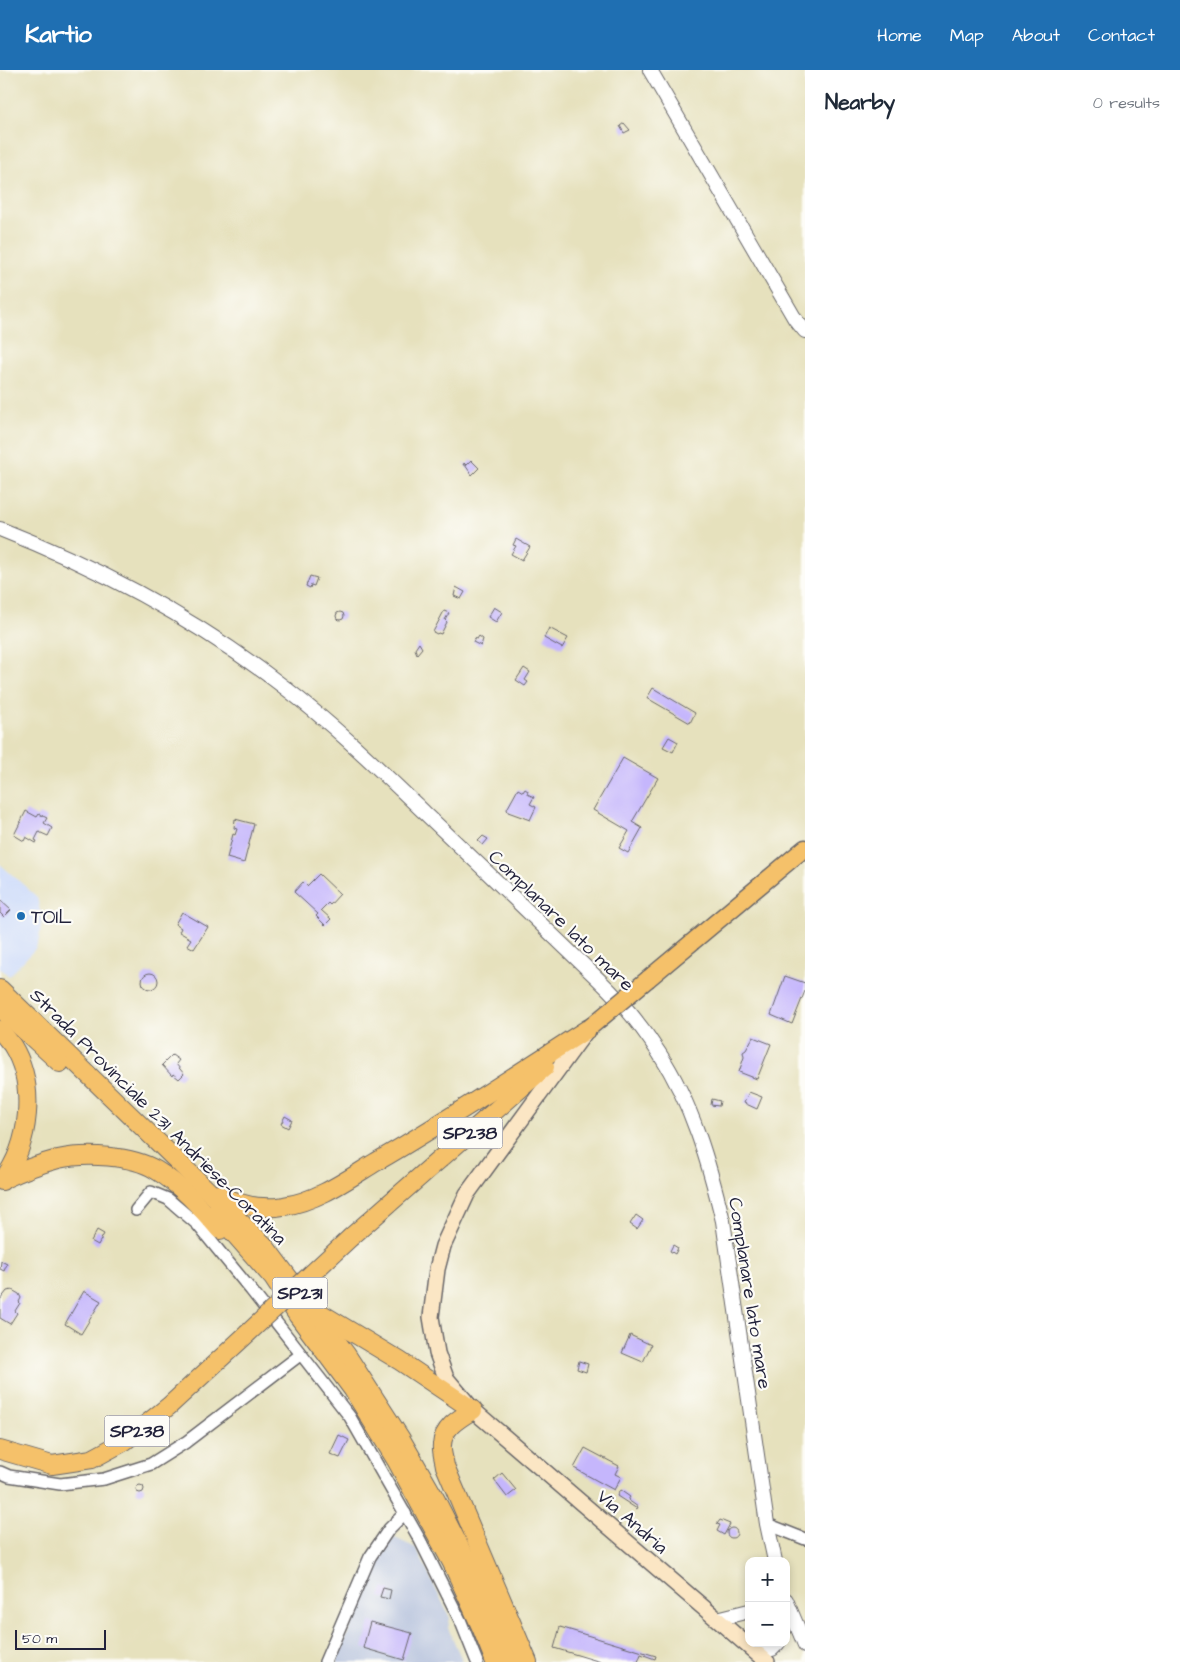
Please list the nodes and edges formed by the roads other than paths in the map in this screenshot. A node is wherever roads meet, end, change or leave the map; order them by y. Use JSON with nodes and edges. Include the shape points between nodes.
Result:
{"nodes":[{"id":1,"x":650,"y":70,"type":"edge"},
{"id":2,"x":805,"y":331,"type":"edge"},
{"id":3,"x":0,"y":529,"type":"edge"},
{"id":4,"x":805,"y":848,"type":"edge"},
{"id":5,"x":0,"y":989,"type":"edge"},
{"id":6,"x":0,"y":1008,"type":"edge"},
{"id":7,"x":589,"y":1028,"type":"junction"},
{"id":8,"x":0,"y":1030,"type":"edge"},
{"id":9,"x":166,"y":1150,"type":"junction"},
{"id":10,"x":2,"y":1181,"type":"edge"},
{"id":11,"x":136,"y":1210,"type":"dead end"},
{"id":12,"x":263,"y":1266,"type":"junction"},
{"id":13,"x":312,"y":1308,"type":"junction"},
{"id":14,"x":300,"y":1355,"type":"junction"},
{"id":15,"x":473,"y":1410,"type":"junction"},
{"id":16,"x":0,"y":1450,"type":"edge"},
{"id":17,"x":0,"y":1472,"type":"edge"},
{"id":18,"x":405,"y":1513,"type":"junction"},
{"id":19,"x":768,"y":1524,"type":"junction"},
{"id":20,"x":805,"y":1539,"type":"edge"},
{"id":21,"x":774,"y":1557,"type":"edge"},
{"id":22,"x":790,"y":1608,"type":"edge"},
{"id":23,"x":745,"y":1612,"type":"edge"},
{"id":24,"x":717,"y":1619,"type":"junction"},
{"id":25,"x":805,"y":1645,"type":"edge"},
{"id":26,"x":774,"y":1647,"type":"edge"},
{"id":27,"x":761,"y":1653,"type":"edge"},
{"id":28,"x":325,"y":1662,"type":"edge"},
{"id":29,"x":477,"y":1662,"type":"edge"},
{"id":30,"x":495,"y":1662,"type":"edge"},
{"id":31,"x":513,"y":1662,"type":"edge"},
{"id":32,"x":528,"y":1662,"type":"edge"}],
"edges":[{"from":1,"to":2,"type":"street"},
{"from":3,"to":19,"type":"street","name":"Complanare lato mare","via":[[102,573],[171,610],[285,687],[378,768],[598,978],[646,1034],[673,1077],[695,1124],[723,1220]]},
{"from":4,"to":7,"type":"main road","number":"SP238","bridge":true},
{"from":5,"to":9,"type":"highway","name":"Strada Provinciale 231 Andriese-Coratina","number":"SP231"},
{"from":6,"to":12,"type":"highway","name":"Strada Provinciale 231 Andriese-Coratina","number":"SP231","via":[[179,1174]]},
{"from":7,"to":9,"type":"highway","via":[[418,1138],[308,1200],[262,1208],[240,1204],[219,1195]]},
{"from":7,"to":15,"type":"main road","name":"Via Andria","via":[[467,1194],[443,1246],[434,1282],[432,1317],[437,1353],[446,1378]]},
{"from":7,"to":16,"type":"highway","number":"SP238","bridge":true,"via":[[351,1237],[169,1406],[125,1441],[92,1459],[52,1465]]},
{"from":8,"to":10,"type":"highway","via":[[18,1060],[27,1110],[21,1144]]},
{"from":9,"to":13,"type":"highway","name":"Strada Provinciale 231 Andriese-Coratina","number":"SP231","via":[[264,1245]]},
{"from":10,"to":12,"type":"highway","via":[[60,1159],[110,1157],[133,1161],[154,1168],[174,1182],[245,1259]]},
{"from":11,"to":14,"type":"street","via":[[151,1192],[176,1205],[197,1224]]},
{"from":12,"to":30,"type":"highway","name":"Strada Provinciale 231 Andriese-Coratina","number":"SP231","via":[[353,1390],[396,1460],[452,1563]]},
{"from":13,"to":15,"type":"highway"},
{"from":13,"to":31,"type":"highway","name":"Strada Provinciale 231 Andriese-Coratina","number":"SP231","via":[[401,1439],[436,1500],[489,1605]]},
{"from":14,"to":17,"type":"street","via":[[186,1442],[151,1464],[104,1479],[60,1484]]},
{"from":14,"to":18,"type":"street","via":[[350,1417]]},
{"from":15,"to":24,"type":"main road","name":"Via Andria"},
{"from":15,"to":32,"type":"highway","via":[[446,1431],[442,1446],[445,1466]]},
{"from":18,"to":28,"type":"street","via":[[389,1529],[370,1557]]},
{"from":18,"to":29,"type":"street"},
{"from":19,"to":20,"type":"street"},
{"from":19,"to":21,"type":"street","name":"Complanare lato mare"},
{"from":22,"to":25,"type":"street"},
{"from":23,"to":24,"type":"street"},
{"from":24,"to":27,"type":"main road","name":"Via Andria"},
{"from":26,"to":27,"type":"street"}]}
